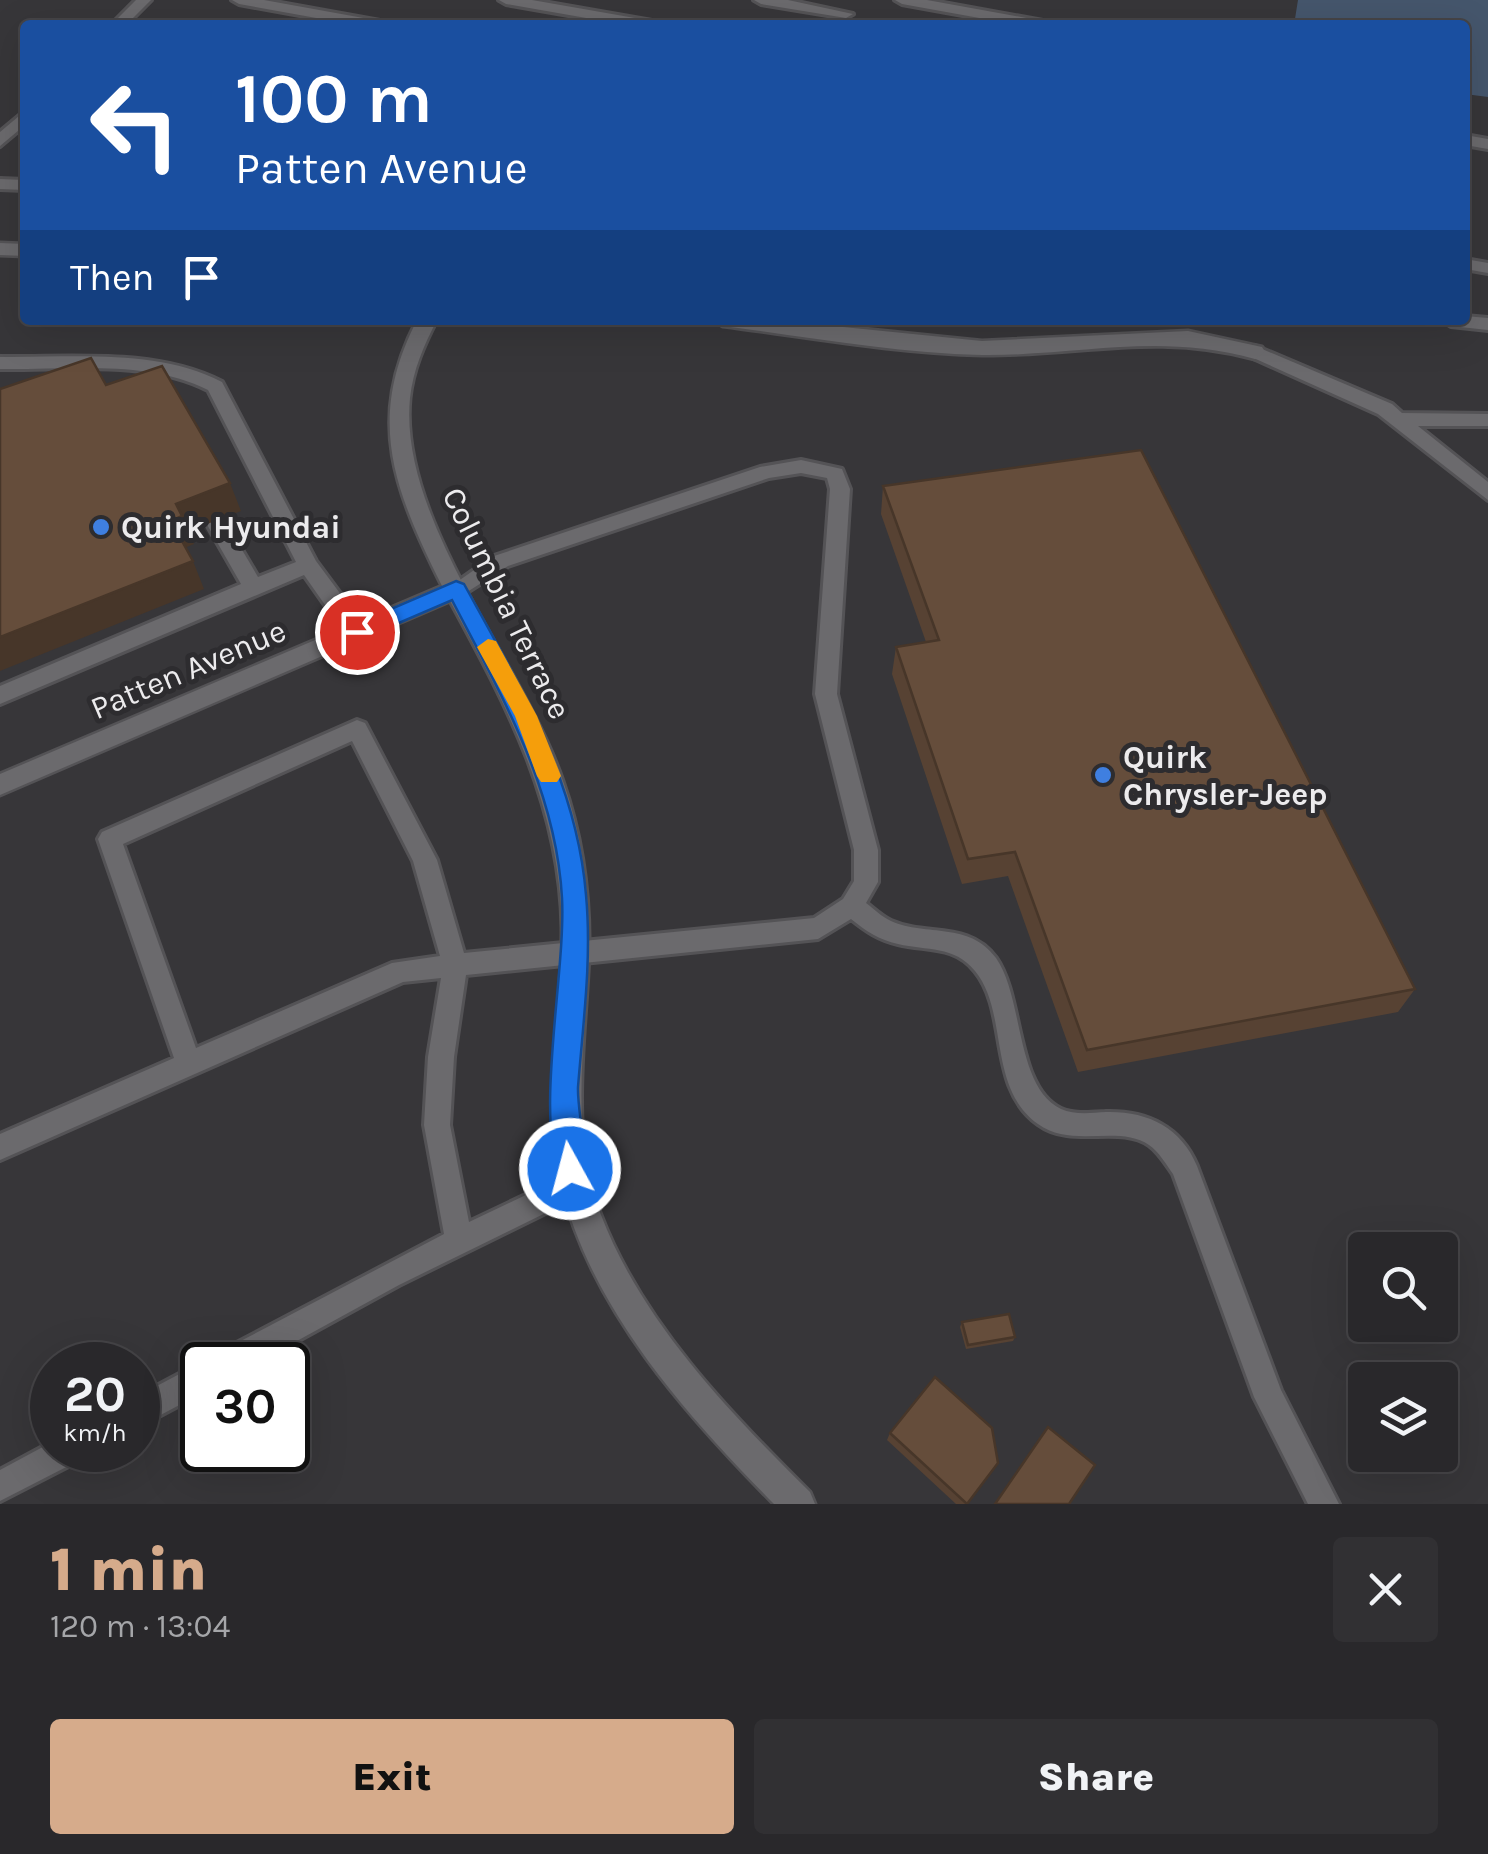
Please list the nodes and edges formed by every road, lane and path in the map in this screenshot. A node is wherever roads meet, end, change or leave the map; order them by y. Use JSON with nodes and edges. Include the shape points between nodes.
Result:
{"nodes":[{"id":1,"x":144,"y":0,"type":"edge"},
{"id":2,"x":239,"y":0,"type":"edge"},
{"id":3,"x":506,"y":0,"type":"edge"},
{"id":4,"x":760,"y":0,"type":"edge"},
{"id":5,"x":856,"y":0,"type":"edge"},
{"id":6,"x":902,"y":0,"type":"edge"},
{"id":7,"x":123,"y":20,"type":"edge"},
{"id":8,"x":352,"y":20,"type":"edge"},
{"id":9,"x":623,"y":20,"type":"edge"},
{"id":10,"x":843,"y":20,"type":"edge"},
{"id":11,"x":1015,"y":20,"type":"edge"},
{"id":12,"x":20,"y":121,"type":"edge"},
{"id":13,"x":0,"y":141,"type":"edge"},
{"id":14,"x":426,"y":325,"type":"edge"},
{"id":15,"x":767,"y":325,"type":"edge"},
{"id":16,"x":1256,"y":352,"type":"joint"},
{"id":17,"x":0,"y":364,"type":"edge"},
{"id":18,"x":96,"y":367,"type":"junction"},
{"id":19,"x":126,"y":368,"type":"junction"},
{"id":20,"x":48,"y":384,"type":"edge"},
{"id":21,"x":138,"y":392,"type":"edge"},
{"id":22,"x":1400,"y":419,"type":"junction"},
{"id":23,"x":1488,"y":420,"type":"edge"},
{"id":24,"x":1488,"y":493,"type":"edge"},
{"id":25,"x":215,"y":521,"type":"edge"},
{"id":26,"x":308,"y":564,"type":"junction"},
{"id":27,"x":254,"y":588,"type":"junction"},
{"id":28,"x":456,"y":589,"type":"junction"},
{"id":29,"x":357,"y":632,"type":"junction"},
{"id":30,"x":0,"y":695,"type":"edge"},
{"id":31,"x":0,"y":785,"type":"edge"},
{"id":32,"x":852,"y":906,"type":"junction"},
{"id":33,"x":575,"y":953,"type":"junction"},
{"id":34,"x":455,"y":966,"type":"junction"},
{"id":35,"x":189,"y":1064,"type":"junction"},
{"id":36,"x":0,"y":1147,"type":"edge"},
{"id":37,"x":574,"y":1185,"type":"junction"},
{"id":38,"x":459,"y":1242,"type":"junction"},
{"id":39,"x":268,"y":1342,"type":"edge"},
{"id":40,"x":30,"y":1470,"type":"edge"},
{"id":41,"x":0,"y":1486,"type":"edge"},
{"id":42,"x":798,"y":1504,"type":"edge"},
{"id":43,"x":1324,"y":1504,"type":"edge"}],
"edges":[{"from":1,"to":7,"type":"lane"},
{"from":2,"to":8,"type":"lane"},
{"from":3,"to":9,"type":"lane"},
{"from":4,"to":10,"type":"lane"},
{"from":5,"to":10,"type":"lane"},
{"from":6,"to":11,"type":"lane"},
{"from":12,"to":13,"type":"lane"},
{"from":14,"to":28,"type":"street","name":"Columbia Terrace","via":[[405,369],[398,428],[415,498]]},
{"from":15,"to":16,"type":"street","via":[[952,346],[1200,336]]},
{"from":16,"to":22,"type":"lane"},
{"from":17,"to":18,"type":"lane"},
{"from":18,"to":19,"type":"lane"},
{"from":18,"to":20,"type":"lane"},
{"from":19,"to":21,"type":"lane"},
{"from":19,"to":26,"type":"lane","via":[[170,369],[215,386]]},
{"from":22,"to":23,"type":"lane"},
{"from":22,"to":24,"type":"lane"},
{"from":25,"to":27,"type":"lane"},
{"from":26,"to":27,"type":"lane"},
{"from":26,"to":29,"type":"lane"},
{"from":27,"to":30,"type":"lane"},
{"from":28,"to":29,"type":"street","name":"Patten Avenue"},
{"from":28,"to":32,"type":"lane","via":[[501,561],[766,472],[800,466],[836,474],[826,694],[866,850],[866,882]]},
{"from":28,"to":33,"type":"street","name":"Columbia Terrace","via":[[526,716],[547,770],[569,853]]},
{"from":29,"to":31,"type":"street","name":"Patten Avenue"},
{"from":32,"to":33,"type":"lane","via":[[818,928]]},
{"from":32,"to":43,"type":"lane","via":[[884,929],[974,952],[992,977],[1025,1093],[1047,1116],[1078,1128],[1126,1123],[1159,1136],[1184,1166],[1269,1397]]},
{"from":33,"to":34,"type":"lane"},
{"from":33,"to":37,"type":"street","name":"Columbia Terrace","via":[[564,1110]]},
{"from":34,"to":35,"type":"lane","via":[[401,971]]},
{"from":34,"to":35,"type":"lane","via":[[426,860],[357,728],[110,839]]},
{"from":34,"to":38,"type":"lane","via":[[438,1124]]},
{"from":35,"to":36,"type":"lane"},
{"from":37,"to":38,"type":"lane"},
{"from":37,"to":42,"type":"street","name":"Columbia Terrace","via":[[599,1246],[662,1346]]},
{"from":38,"to":39,"type":"lane"},
{"from":40,"to":41,"type":"lane"}]}
